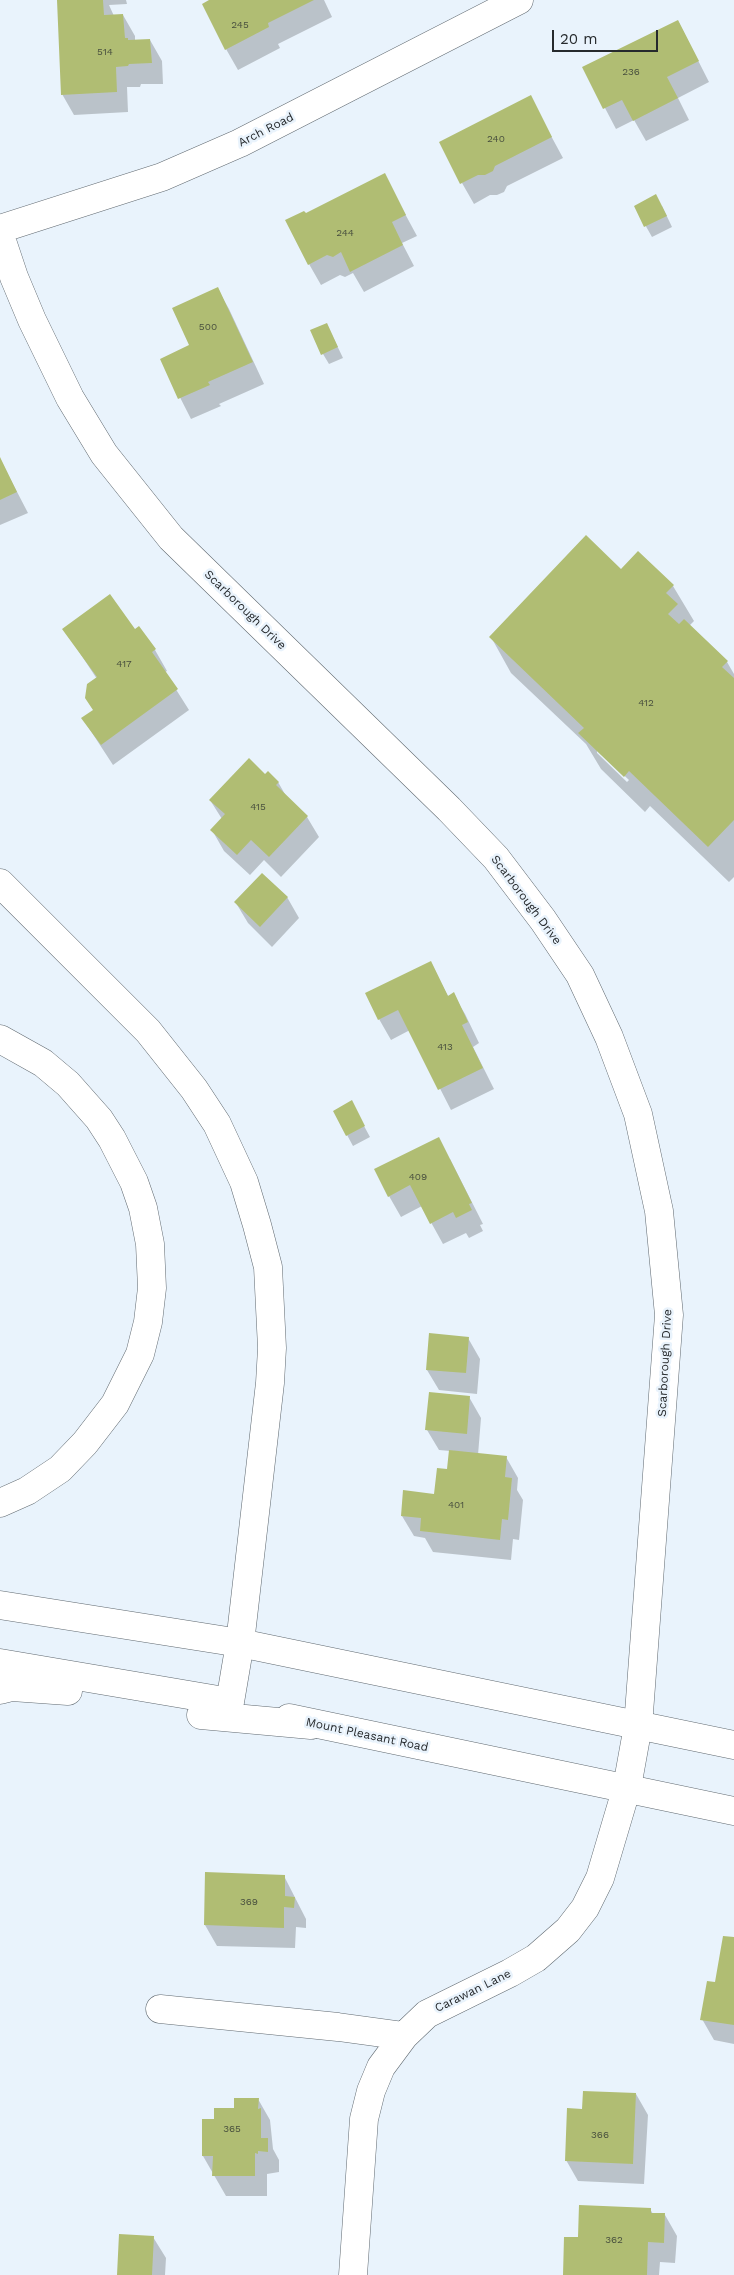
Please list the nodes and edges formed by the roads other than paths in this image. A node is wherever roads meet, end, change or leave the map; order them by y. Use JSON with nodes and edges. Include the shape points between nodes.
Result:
{"nodes":[{"id":1,"x":518,"y":0,"type":"edge"},
{"id":2,"x":0,"y":229,"type":"edge"},
{"id":3,"x":0,"y":235,"type":"edge"},
{"id":4,"x":0,"y":883,"type":"edge"},
{"id":5,"x":0,"y":1039,"type":"edge"},
{"id":6,"x":0,"y":1503,"type":"edge"},
{"id":7,"x":0,"y":1606,"type":"edge"},
{"id":8,"x":240,"y":1643,"type":"junction"},
{"id":9,"x":0,"y":1663,"type":"edge"},
{"id":10,"x":0,"y":1690,"type":"edge"},
{"id":11,"x":230,"y":1702,"type":"junction"},
{"id":12,"x":311,"y":1724,"type":"junction"},
{"id":13,"x":638,"y":1726,"type":"junction"},
{"id":14,"x":734,"y":1745,"type":"edge"},
{"id":15,"x":627,"y":1787,"type":"junction"},
{"id":16,"x":734,"y":1811,"type":"edge"},
{"id":17,"x":160,"y":2009,"type":"dead end"},
{"id":18,"x":404,"y":2036,"type":"junction"},
{"id":19,"x":353,"y":2275,"type":"edge"}],
"edges":[{"from":1,"to":2,"type":"main road","name":"Arch Road","via":[[240,143],[162,177]]},
{"from":3,"to":13,"type":"main road","name":"Scarborough Drive","via":[[32,320],[70,398],[104,454],[171,538],[496,858],[580,975],[609,1037],[638,1114],[659,1211],[669,1315]]},
{"from":4,"to":8,"type":"main road","via":[[148,1031],[217,1124],[244,1182],[268,1268],[272,1348]]},
{"from":5,"to":6,"type":"main road","via":[[43,1063],[68,1084],[112,1139],[134,1182],[142,1208],[150,1244],[152,1288],[140,1354],[114,1404],[85,1443],[60,1469],[27,1491]]},
{"from":7,"to":8,"type":"main road"},
{"from":8,"to":11,"type":"main road"},
{"from":8,"to":13,"type":"main road"},
{"from":9,"to":11,"type":"main road","name":"Mount Pleasant Road"},
{"from":10,"to":12,"type":"main road","via":[[12,1687],[56,1689],[193,1714]]},
{"from":11,"to":12,"type":"main road","name":"Mount Pleasant Road"},
{"from":12,"to":15,"type":"main road","name":"Mount Pleasant Road"},
{"from":13,"to":14,"type":"main road"},
{"from":13,"to":15,"type":"main road","name":"Carawan Lane"},
{"from":15,"to":16,"type":"main road","name":"Mount Pleasant Road"},
{"from":15,"to":18,"type":"main road","name":"Carawan Lane","via":[[600,1878],[585,1908],[568,1930],[536,1958],[427,2014]]},
{"from":17,"to":18,"type":"main road"},
{"from":18,"to":19,"type":"main road","name":"Carawan Lane","via":[[381,2067],[364,2119]]}]}
